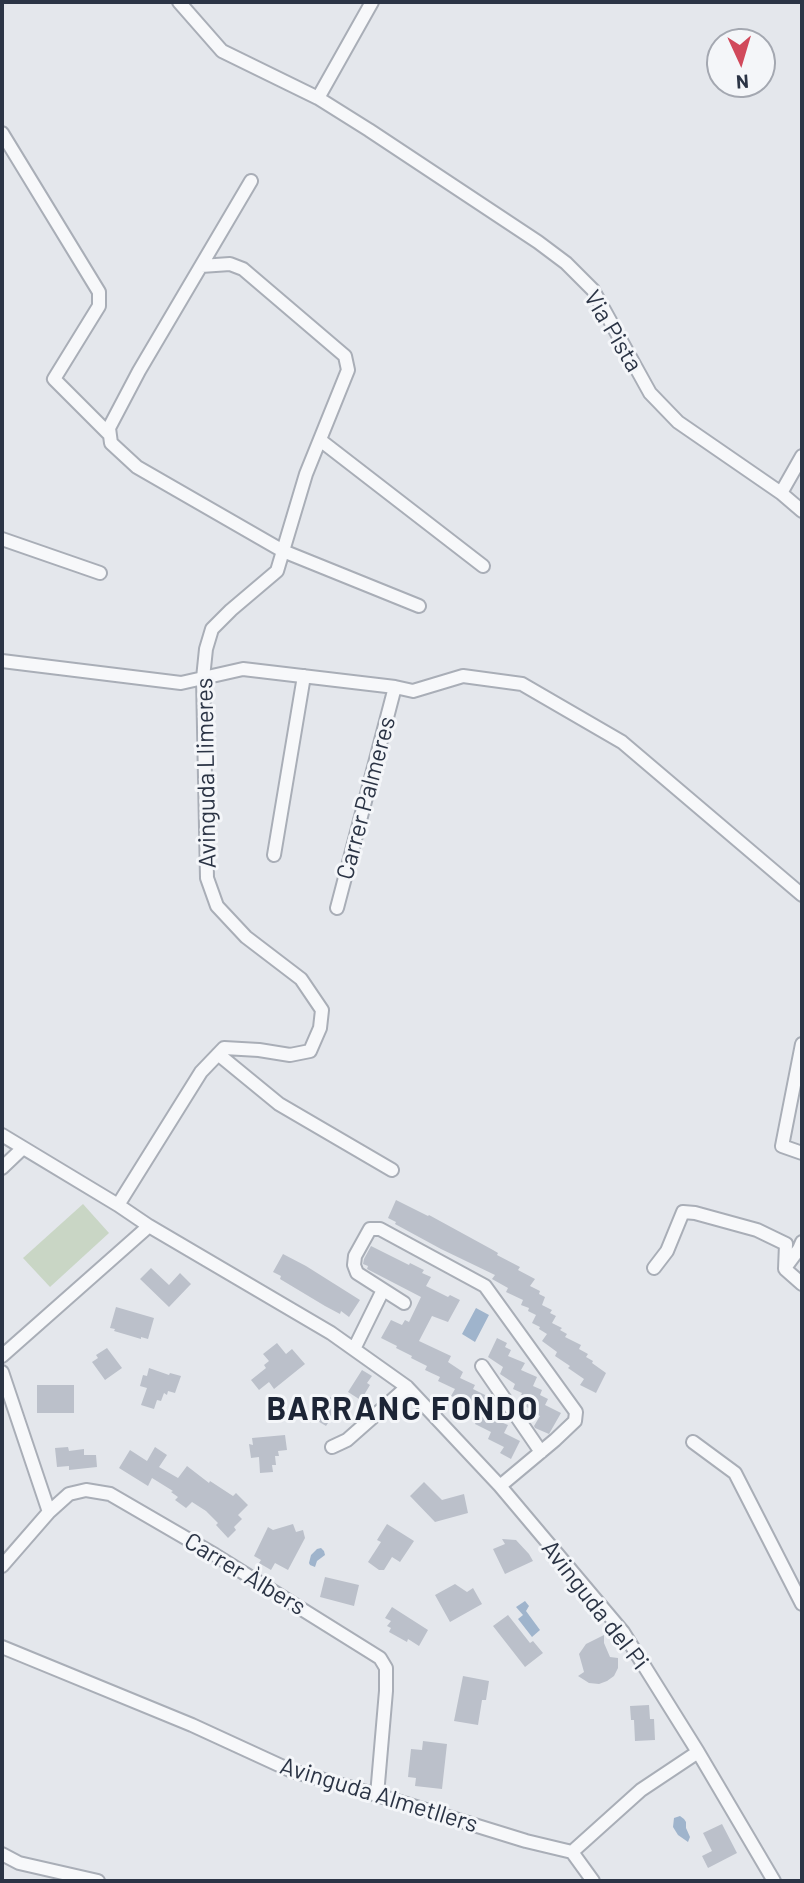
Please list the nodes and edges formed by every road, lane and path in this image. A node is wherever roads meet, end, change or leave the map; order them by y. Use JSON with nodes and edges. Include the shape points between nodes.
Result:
{"nodes":[{"id":1,"x":179,"y":2,"type":"edge"},
{"id":2,"x":372,"y":2,"type":"edge"},
{"id":3,"x":318,"y":98,"type":"junction"},
{"id":4,"x":2,"y":134,"type":"edge"},
{"id":5,"x":251,"y":181,"type":"dead end"},
{"id":6,"x":201,"y":266,"type":"junction"},
{"id":7,"x":110,"y":435,"type":"junction"},
{"id":8,"x":320,"y":440,"type":"junction"},
{"id":9,"x":802,"y":456,"type":"edge"},
{"id":10,"x":781,"y":492,"type":"junction"},
{"id":11,"x":802,"y":511,"type":"edge"},
{"id":12,"x":2,"y":539,"type":"edge"},
{"id":13,"x":283,"y":551,"type":"junction"},
{"id":14,"x":483,"y":566,"type":"dead end"},
{"id":15,"x":100,"y":573,"type":"dead end"},
{"id":16,"x":419,"y":606,"type":"dead end"},
{"id":17,"x":2,"y":661,"type":"edge"},
{"id":18,"x":304,"y":676,"type":"junction"},
{"id":19,"x":203,"y":678,"type":"junction"},
{"id":20,"x":395,"y":687,"type":"junction"},
{"id":21,"x":274,"y":855,"type":"dead end"},
{"id":22,"x":802,"y":895,"type":"edge"},
{"id":23,"x":337,"y":908,"type":"dead end"},
{"id":24,"x":802,"y":1044,"type":"edge"},
{"id":25,"x":218,"y":1054,"type":"junction"},
{"id":26,"x":2,"y":1135,"type":"edge"},
{"id":27,"x":23,"y":1148,"type":"junction"},
{"id":28,"x":802,"y":1153,"type":"edge"},
{"id":29,"x":2,"y":1168,"type":"edge"},
{"id":30,"x":392,"y":1170,"type":"dead end"},
{"id":31,"x":118,"y":1205,"type":"junction"},
{"id":32,"x":149,"y":1226,"type":"junction"},
{"id":33,"x":802,"y":1242,"type":"edge"},
{"id":34,"x":654,"y":1268,"type":"dead end"},
{"id":35,"x":785,"y":1269,"type":"junction"},
{"id":36,"x":802,"y":1284,"type":"edge"},
{"id":37,"x":383,"y":1290,"type":"junction"},
{"id":38,"x":404,"y":1303,"type":"dead end"},
{"id":39,"x":354,"y":1349,"type":"junction"},
{"id":40,"x":2,"y":1356,"type":"edge"},
{"id":41,"x":482,"y":1366,"type":"dead end"},
{"id":42,"x":2,"y":1372,"type":"edge"},
{"id":43,"x":407,"y":1387,"type":"junction"},
{"id":44,"x":693,"y":1442,"type":"dead end"},
{"id":45,"x":332,"y":1447,"type":"dead end"},
{"id":46,"x":541,"y":1452,"type":"junction"},
{"id":47,"x":500,"y":1486,"type":"junction"},
{"id":48,"x":49,"y":1512,"type":"junction"},
{"id":49,"x":2,"y":1566,"type":"edge"},
{"id":50,"x":802,"y":1604,"type":"edge"},
{"id":51,"x":2,"y":1647,"type":"edge"},
{"id":52,"x":698,"y":1752,"type":"junction"},
{"id":53,"x":377,"y":1795,"type":"junction"},
{"id":54,"x":572,"y":1852,"type":"junction"},
{"id":55,"x":2,"y":1854,"type":"edge"},
{"id":56,"x":98,"y":1881,"type":"edge"},
{"id":57,"x":593,"y":1881,"type":"edge"},
{"id":58,"x":774,"y":1881,"type":"edge"}],
"edges":[{"from":1,"to":3,"type":"street","name":"Via Pista","via":[[222,51]]},
{"from":2,"to":3,"type":"street"},
{"from":3,"to":10,"type":"street","name":"Via Pista","via":[[566,264],[593,290],[650,393],[678,422]]},
{"from":4,"to":7,"type":"street","via":[[99,292],[99,306],[54,379]]},
{"from":5,"to":6,"type":"street"},
{"from":6,"to":7,"type":"street","via":[[108,428]]},
{"from":6,"to":8,"type":"street","name":"Avinguda Llimeres","via":[[230,264],[243,270],[345,356],[348,370]]},
{"from":7,"to":13,"type":"street","via":[[111,443],[137,467]]},
{"from":8,"to":13,"type":"street","name":"Avinguda Llimeres"},
{"from":8,"to":14,"type":"street"},
{"from":9,"to":10,"type":"street"},
{"from":10,"to":11,"type":"street","name":"Via Pista"},
{"from":12,"to":15,"type":"street"},
{"from":13,"to":16,"type":"street"},
{"from":13,"to":19,"type":"street","name":"Avinguda Llimeres","via":[[277,571],[212,629]]},
{"from":17,"to":19,"type":"street","name":"Carrer Palmeres","via":[[181,683]]},
{"from":18,"to":19,"type":"street","name":"Carrer Palmeres","via":[[243,669]]},
{"from":18,"to":20,"type":"street","name":"Carrer Palmeres"},
{"from":18,"to":21,"type":"street"},
{"from":19,"to":25,"type":"street","name":"Avinguda Llimeres","via":[[208,878],[217,906],[246,937],[301,979],[322,1010],[310,1051],[289,1055],[224,1048]]},
{"from":20,"to":22,"type":"street","name":"Carrer Palmeres","via":[[413,691],[463,676],[522,684],[622,742]]},
{"from":20,"to":23,"type":"street","name":"Carrer Palmeres"},
{"from":24,"to":28,"type":"street","via":[[782,1146]]},
{"from":25,"to":30,"type":"street","via":[[279,1104]]},
{"from":25,"to":31,"type":"street","via":[[201,1072]]},
{"from":26,"to":27,"type":"street"},
{"from":27,"to":29,"type":"street"},
{"from":27,"to":31,"type":"street"},
{"from":31,"to":32,"type":"street","name":"Avinguda del Pi"},
{"from":32,"to":39,"type":"street","name":"Avinguda del Pi"},
{"from":32,"to":40,"type":"street"},
{"from":33,"to":35,"type":"street"},
{"from":34,"to":35,"type":"street","via":[[667,1251],[683,1212],[757,1230],[786,1244]]},
{"from":35,"to":36,"type":"street"},
{"from":37,"to":38,"type":"street"},
{"from":37,"to":39,"type":"street"},
{"from":37,"to":46,"type":"street","via":[[357,1273],[354,1265],[370,1229],[380,1229],[485,1286],[576,1412],[575,1420]]},
{"from":39,"to":43,"type":"street","name":"Avinguda del Pi"},
{"from":41,"to":46,"type":"street"},
{"from":42,"to":48,"type":"street"},
{"from":43,"to":45,"type":"street","via":[[347,1440]]},
{"from":43,"to":47,"type":"street","name":"Avinguda del Pi"},
{"from":44,"to":50,"type":"street","via":[[735,1472]]},
{"from":46,"to":47,"type":"street"},
{"from":47,"to":52,"type":"street","name":"Avinguda del Pi","via":[[623,1632]]},
{"from":48,"to":49,"type":"street","name":"Carrer Àlbers"},
{"from":48,"to":53,"type":"street","name":"Carrer Àlbers","via":[[69,1494],[86,1490],[110,1494],[380,1658],[386,1668],[386,1691]]},
{"from":51,"to":53,"type":"street","name":"Avinguda Almetllers","via":[[292,1771]]},
{"from":52,"to":54,"type":"street","via":[[641,1790]]},
{"from":52,"to":58,"type":"street","name":"Avinguda del Pi"},
{"from":53,"to":54,"type":"street","name":"Avinguda Almetllers"},
{"from":54,"to":57,"type":"street"},
{"from":55,"to":56,"type":"street","via":[[19,1863]]}]}
